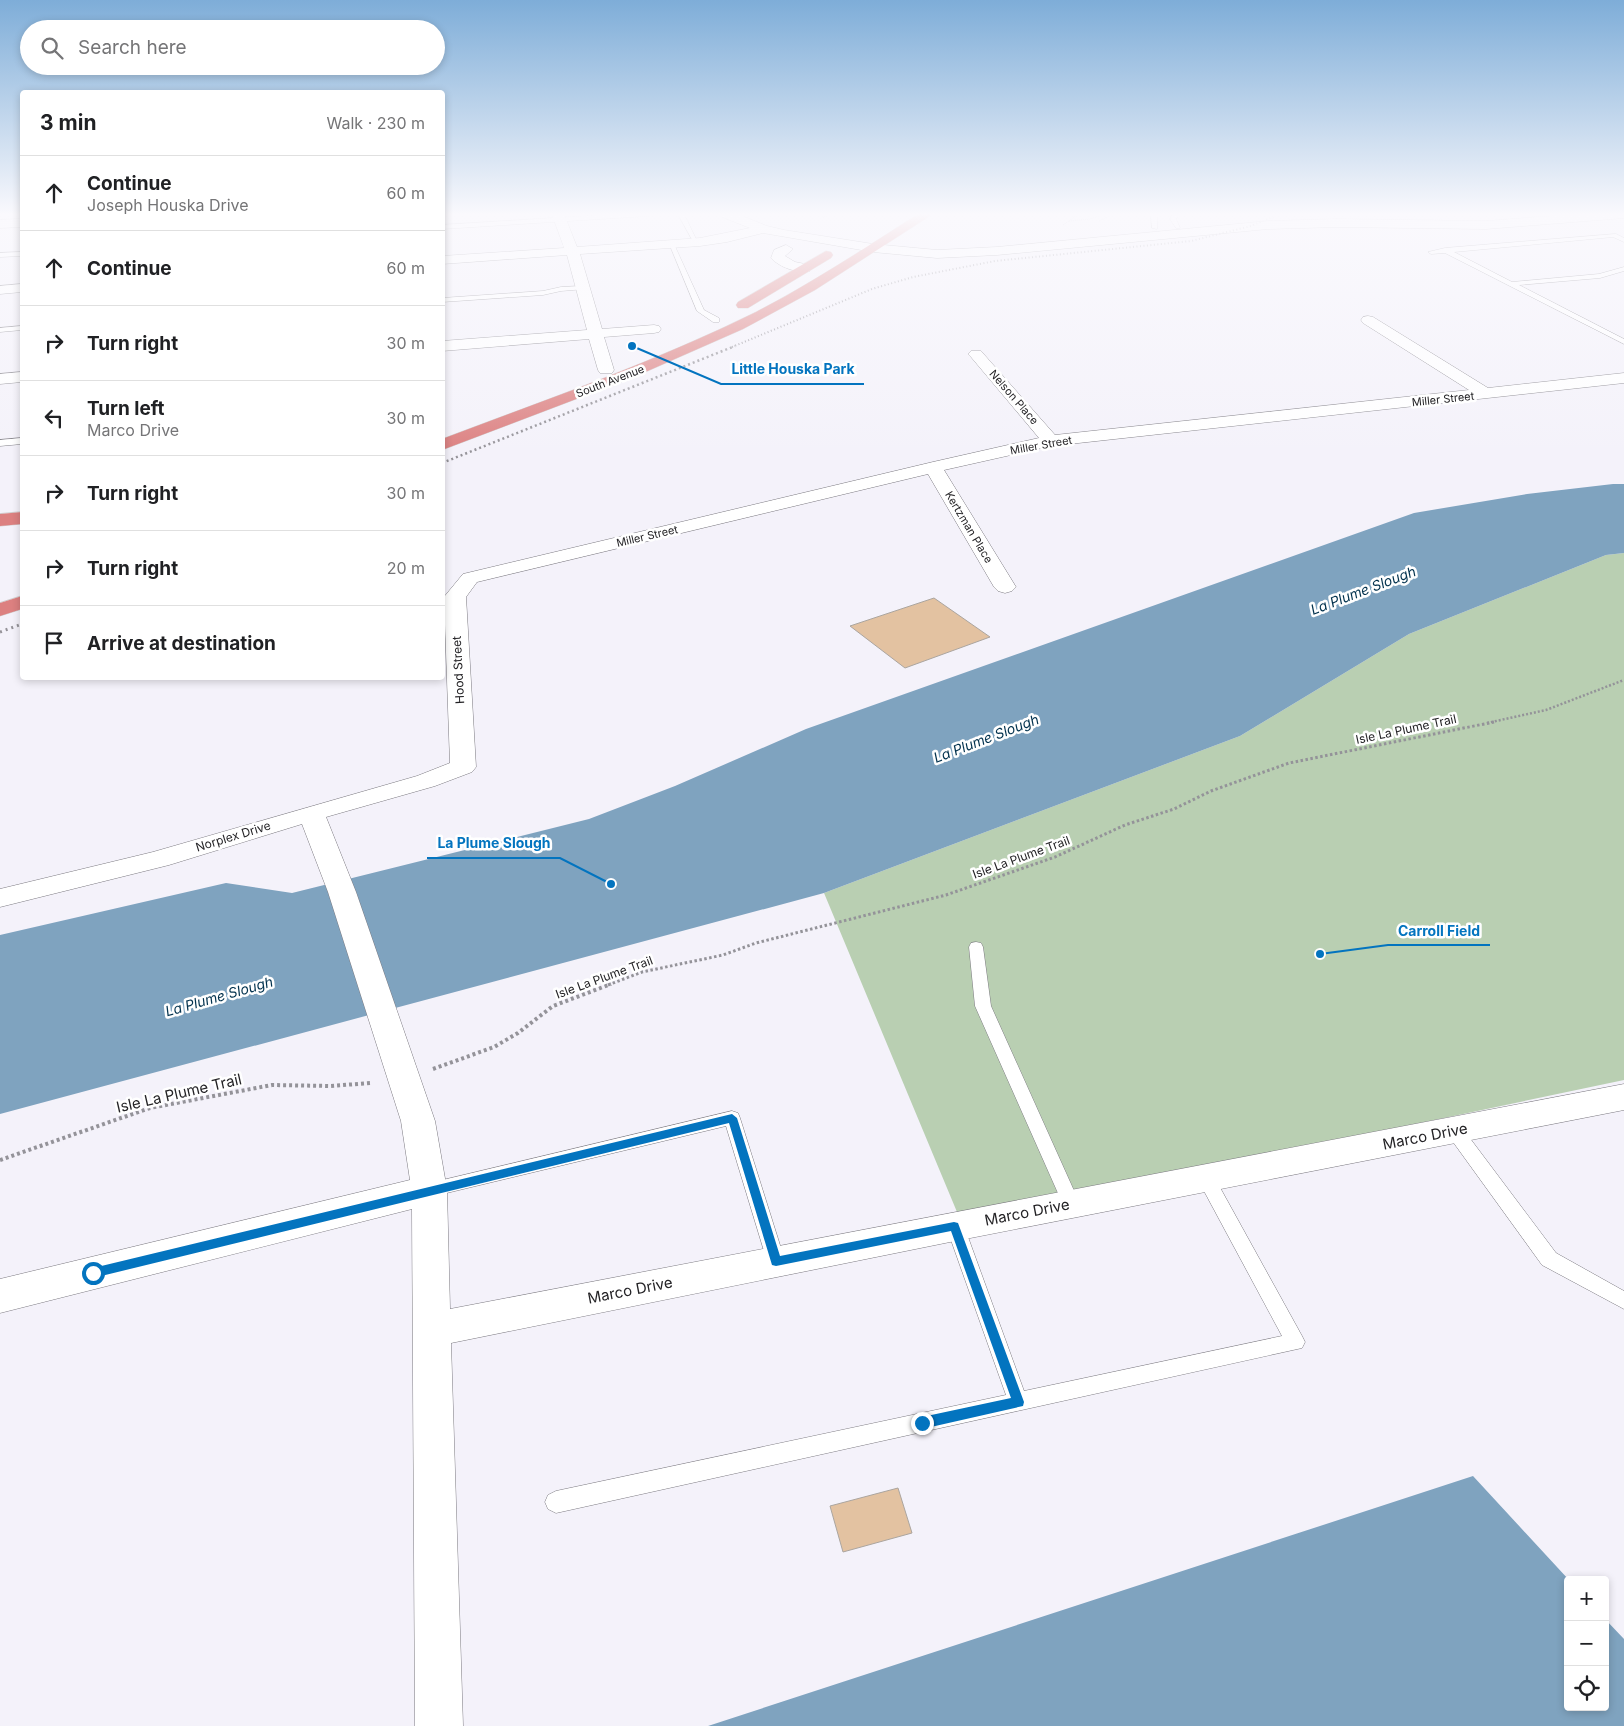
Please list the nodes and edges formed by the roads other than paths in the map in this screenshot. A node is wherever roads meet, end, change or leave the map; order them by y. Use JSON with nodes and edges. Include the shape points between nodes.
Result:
{"nodes":[{"id":1,"x":521,"y":295,"type":"edge"},
{"id":2,"x":585,"y":295,"type":"edge"},
{"id":3,"x":694,"y":295,"type":"edge"},
{"id":4,"x":760,"y":295,"type":"edge"},
{"id":5,"x":797,"y":295,"type":"edge"},
{"id":6,"x":1532,"y":295,"type":"edge"},
{"id":7,"x":445,"y":300,"type":"edge"},
{"id":8,"x":716,"y":320,"type":"junction"},
{"id":9,"x":1368,"y":320,"type":"dead end"},
{"id":10,"x":20,"y":328,"type":"edge"},
{"id":11,"x":654,"y":329,"type":"dead end"},
{"id":12,"x":0,"y":330,"type":"edge"},
{"id":13,"x":595,"y":334,"type":"junction"},
{"id":14,"x":1624,"y":342,"type":"edge"},
{"id":15,"x":445,"y":346,"type":"edge"},
{"id":16,"x":976,"y":354,"type":"dead end"},
{"id":17,"x":606,"y":370,"type":"junction"},
{"id":18,"x":20,"y":377,"type":"edge"},
{"id":19,"x":0,"y":378,"type":"edge"},
{"id":20,"x":1624,"y":378,"type":"edge"},
{"id":21,"x":1486,"y":394,"type":"junction"},
{"id":22,"x":445,"y":429,"type":"edge"},
{"id":23,"x":20,"y":440,"type":"edge"},
{"id":24,"x":1051,"y":441,"type":"junction"},
{"id":25,"x":0,"y":443,"type":"edge"},
{"id":26,"x":445,"y":444,"type":"edge"},
{"id":27,"x":933,"y":467,"type":"junction"},
{"id":28,"x":20,"y":518,"type":"edge"},
{"id":29,"x":0,"y":520,"type":"edge"},
{"id":30,"x":470,"y":578,"type":"joint"},
{"id":31,"x":1006,"y":587,"type":"dead end"},
{"id":32,"x":20,"y":603,"type":"edge"},
{"id":33,"x":0,"y":610,"type":"edge"},
{"id":34,"x":463,"y":766,"type":"joint"},
{"id":35,"x":312,"y":812,"type":"junction"},
{"id":36,"x":0,"y":898,"type":"edge"},
{"id":37,"x":976,"y":947,"type":"dead end"},
{"id":38,"x":1624,"y":1097,"type":"edge"},
{"id":39,"x":1454,"y":1130,"type":"junction"},
{"id":40,"x":1206,"y":1178,"type":"junction"},
{"id":41,"x":429,"y":1190,"type":"junction"},
{"id":42,"x":1071,"y":1204,"type":"junction"},
{"id":43,"x":954,"y":1226,"type":"junction"},
{"id":44,"x":776,"y":1261,"type":"junction"},
{"id":45,"x":0,"y":1296,"type":"edge"},
{"id":46,"x":1624,"y":1301,"type":"edge"},
{"id":47,"x":431,"y":1330,"type":"junction"},
{"id":48,"x":1018,"y":1402,"type":"junction"},
{"id":49,"x":556,"y":1502,"type":"dead end"},
{"id":50,"x":439,"y":1726,"type":"edge"}],
"edges":[{"from":1,"to":7,"type":"lane"},
{"from":2,"to":13,"type":"street"},
{"from":3,"to":8,"type":"lane","via":[[701,311]]},
{"from":4,"to":8,"type":"highway","name":"South Avenue"},
{"from":5,"to":26,"type":"highway","name":"South Avenue","via":[[688,350]]},
{"from":6,"to":14,"type":"lane"},
{"from":8,"to":17,"type":"highway","name":"South Avenue"},
{"from":9,"to":21,"type":"street"},
{"from":10,"to":12,"type":"lane"},
{"from":11,"to":13,"type":"street"},
{"from":13,"to":15,"type":"street"},
{"from":13,"to":17,"type":"street"},
{"from":16,"to":24,"type":"street","name":"Nelson Place"},
{"from":17,"to":22,"type":"highway","name":"South Avenue"},
{"from":18,"to":19,"type":"street"},
{"from":20,"to":21,"type":"street","name":"Miller Street"},
{"from":21,"to":24,"type":"street","name":"Miller Street"},
{"from":23,"to":25,"type":"lane"},
{"from":24,"to":27,"type":"street","name":"Miller Street"},
{"from":27,"to":30,"type":"street","name":"Miller Street"},
{"from":27,"to":31,"type":"street","name":"Kertzman Place"},
{"from":28,"to":29,"type":"highway"},
{"from":30,"to":34,"type":"street","name":"Hood Street","via":[[455,597]]},
{"from":32,"to":33,"type":"highway"},
{"from":34,"to":35,"type":"street","name":"Norplex Drive","via":[[426,781]]},
{"from":35,"to":36,"type":"street","name":"Norplex Drive","via":[[159,859]]},
{"from":35,"to":41,"type":"street","via":[[418,1121]]},
{"from":37,"to":42,"type":"lane","via":[[983,1006]]},
{"from":38,"to":39,"type":"street","name":"Marco Drive"},
{"from":39,"to":40,"type":"street","name":"Marco Drive"},
{"from":39,"to":46,"type":"lane","via":[[1548,1259]]},
{"from":40,"to":42,"type":"street","name":"Marco Drive"},
{"from":40,"to":48,"type":"lane","via":[[1295,1342]]},
{"from":41,"to":44,"type":"lane","via":[[732,1118]]},
{"from":41,"to":45,"type":"street"},
{"from":41,"to":47,"type":"street"},
{"from":42,"to":43,"type":"street","name":"Marco Drive"},
{"from":43,"to":44,"type":"street","name":"Marco Drive"},
{"from":43,"to":48,"type":"lane"},
{"from":44,"to":47,"type":"street","name":"Marco Drive"},
{"from":47,"to":50,"type":"street"},
{"from":48,"to":49,"type":"lane"}]}
